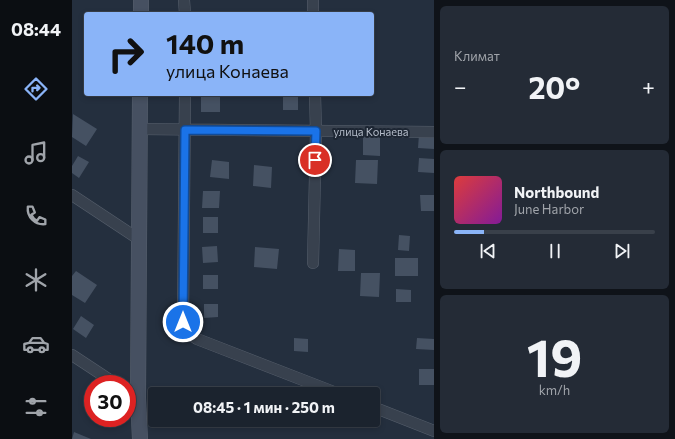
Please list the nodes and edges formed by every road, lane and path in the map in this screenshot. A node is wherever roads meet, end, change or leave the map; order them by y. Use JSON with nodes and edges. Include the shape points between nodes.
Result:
{"nodes":[{"id":1,"x":141,"y":0,"type":"edge"},
{"id":2,"x":184,"y":0,"type":"edge"},
{"id":3,"x":312,"y":0,"type":"edge"},
{"id":4,"x":141,"y":12,"type":"edge"},
{"id":5,"x":184,"y":12,"type":"edge"},
{"id":6,"x":313,"y":12,"type":"edge"},
{"id":7,"x":140,"y":96,"type":"edge"},
{"id":8,"x":185,"y":96,"type":"edge"},
{"id":9,"x":315,"y":96,"type":"edge"},
{"id":10,"x":140,"y":129,"type":"junction"},
{"id":11,"x":185,"y":130,"type":"junction"},
{"id":12,"x":316,"y":131,"type":"junction"},
{"id":13,"x":434,"y":132,"type":"edge"},
{"id":14,"x":72,"y":195,"type":"edge"},
{"id":15,"x":140,"y":240,"type":"junction"},
{"id":16,"x":313,"y":263,"type":"dead end"},
{"id":17,"x":72,"y":355,"type":"edge"},
{"id":18,"x":102,"y":375,"type":"edge"},
{"id":19,"x":133,"y":375,"type":"edge"},
{"id":20,"x":321,"y":387,"type":"edge"},
{"id":21,"x":380,"y":410,"type":"edge"},
{"id":22,"x":136,"y":417,"type":"edge"},
{"id":23,"x":434,"y":431,"type":"edge"},
{"id":24,"x":140,"y":439,"type":"edge"}],
"edges":[{"from":1,"to":4,"type":"street"},
{"from":2,"to":5,"type":"street"},
{"from":3,"to":6,"type":"street"},
{"from":7,"to":10,"type":"street"},
{"from":8,"to":11,"type":"street"},
{"from":9,"to":12,"type":"street"},
{"from":10,"to":11,"type":"street","name":"улица Конаева"},
{"from":10,"to":15,"type":"street"},
{"from":11,"to":12,"type":"street","name":"улица Конаева"},
{"from":11,"to":20,"type":"street","via":[[183,322],[188,333],[197,339]]},
{"from":12,"to":13,"type":"street","name":"улица Конаева"},
{"from":12,"to":16,"type":"street"},
{"from":14,"to":15,"type":"street"},
{"from":15,"to":19,"type":"street"},
{"from":17,"to":18,"type":"street"},
{"from":21,"to":23,"type":"street"},
{"from":22,"to":24,"type":"street"}]}
